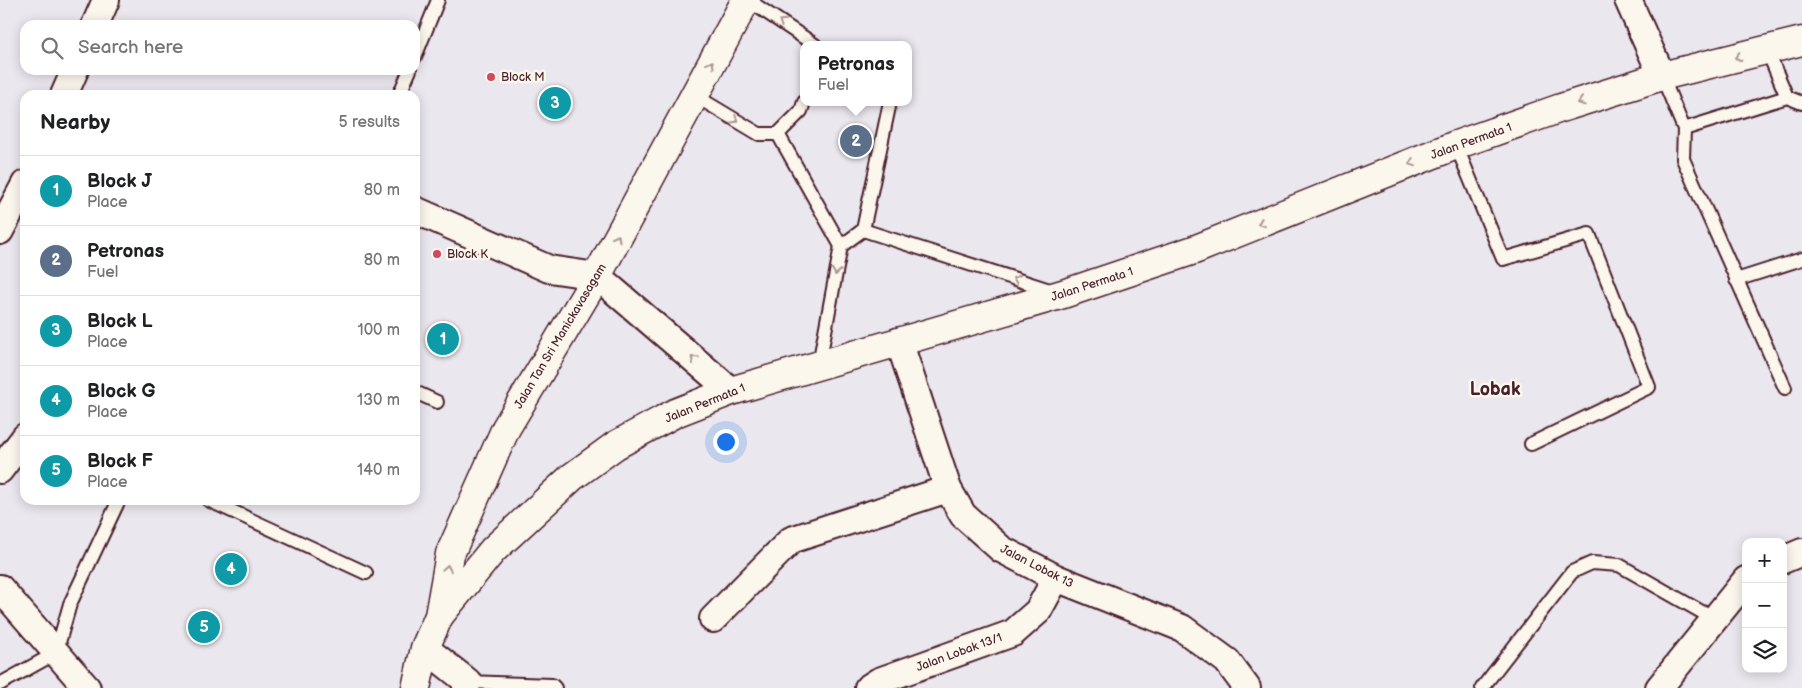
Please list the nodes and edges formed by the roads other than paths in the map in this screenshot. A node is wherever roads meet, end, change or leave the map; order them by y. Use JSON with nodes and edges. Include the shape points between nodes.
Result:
{"nodes":[{"id":1,"x":106,"y":0,"type":"edge"},
{"id":2,"x":438,"y":0,"type":"edge"},
{"id":3,"x":747,"y":0,"type":"edge"},
{"id":4,"x":1628,"y":0,"type":"edge"},
{"id":5,"x":97,"y":20,"type":"edge"},
{"id":6,"x":809,"y":41,"type":"edge"},
{"id":7,"x":1802,"y":41,"type":"edge"},
{"id":8,"x":420,"y":45,"type":"edge"},
{"id":9,"x":1767,"y":50,"type":"junction"},
{"id":10,"x":73,"y":75,"type":"edge"},
{"id":11,"x":408,"y":75,"type":"edge"},
{"id":12,"x":1662,"y":76,"type":"junction"},
{"id":13,"x":66,"y":90,"type":"edge"},
{"id":14,"x":401,"y":90,"type":"edge"},
{"id":15,"x":694,"y":95,"type":"junction"},
{"id":16,"x":1787,"y":97,"type":"junction"},
{"id":17,"x":1802,"y":103,"type":"edge"},
{"id":18,"x":803,"y":106,"type":"edge"},
{"id":19,"x":889,"y":106,"type":"edge"},
{"id":20,"x":1684,"y":129,"type":"junction"},
{"id":21,"x":778,"y":134,"type":"junction"},
{"id":22,"x":1456,"y":145,"type":"junction"},
{"id":23,"x":20,"y":193,"type":"edge"},
{"id":24,"x":420,"y":212,"type":"edge"},
{"id":25,"x":863,"y":230,"type":"junction"},
{"id":26,"x":0,"y":231,"type":"edge"},
{"id":27,"x":841,"y":246,"type":"junction"},
{"id":28,"x":1802,"y":259,"type":"edge"},
{"id":29,"x":597,"y":276,"type":"junction"},
{"id":30,"x":1736,"y":280,"type":"junction"},
{"id":31,"x":1063,"y":294,"type":"junction"},
{"id":32,"x":899,"y":341,"type":"junction"},
{"id":33,"x":819,"y":364,"type":"junction"},
{"id":34,"x":1785,"y":388,"type":"dead end"},
{"id":35,"x":731,"y":391,"type":"junction"},
{"id":36,"x":420,"y":394,"type":"edge"},
{"id":37,"x":437,"y":402,"type":"dead end"},
{"id":38,"x":20,"y":444,"type":"edge"},
{"id":39,"x":1531,"y":444,"type":"dead end"},
{"id":40,"x":0,"y":470,"type":"edge"},
{"id":41,"x":948,"y":489,"type":"junction"},
{"id":42,"x":117,"y":505,"type":"edge"},
{"id":43,"x":219,"y":505,"type":"edge"},
{"id":44,"x":1802,"y":552,"type":"edge"},
{"id":45,"x":1787,"y":558,"type":"edge"},
{"id":46,"x":366,"y":573,"type":"dead end"},
{"id":47,"x":1056,"y":578,"type":"junction"},
{"id":48,"x":1744,"y":583,"type":"edge"},
{"id":49,"x":0,"y":588,"type":"edge"},
{"id":50,"x":439,"y":616,"type":"junction"},
{"id":51,"x":713,"y":619,"type":"dead end"},
{"id":52,"x":1714,"y":620,"type":"junction"},
{"id":53,"x":425,"y":648,"type":"junction"},
{"id":54,"x":56,"y":654,"type":"junction"},
{"id":55,"x":0,"y":684,"type":"edge"},
{"id":56,"x":467,"y":685,"type":"edge"},
{"id":57,"x":1662,"y":687,"type":"edge"},
{"id":58,"x":88,"y":688,"type":"edge"},
{"id":59,"x":416,"y":688,"type":"edge"},
{"id":60,"x":555,"y":688,"type":"edge"},
{"id":61,"x":868,"y":688,"type":"edge"},
{"id":62,"x":1247,"y":688,"type":"edge"},
{"id":63,"x":1482,"y":688,"type":"edge"}],
"edges":[{"from":1,"to":5,"type":"street"},
{"from":2,"to":8,"type":"lane"},
{"from":6,"to":3,"type":"lane","one_way":true},
{"from":15,"to":3,"type":"main road","name":"Jalan Tan Sri Manickavasagam","one_way":true},
{"from":4,"to":12,"type":"street"},
{"from":7,"to":9,"type":"main road","name":"Jalan Permata 1"},
{"from":9,"to":12,"type":"main road","name":"Jalan Permata 1","one_way":true},
{"from":9,"to":16,"type":"lane"},
{"from":10,"to":13,"type":"street"},
{"from":11,"to":14,"type":"lane"},
{"from":12,"to":20,"type":"lane"},
{"from":12,"to":22,"type":"main road","name":"Jalan Permata 1","one_way":true},
{"from":15,"to":21,"type":"lane","one_way":true,"via":[[759,134]]},
{"from":29,"to":15,"type":"main road","name":"Jalan Tan Sri Manickavasagam","one_way":true},
{"from":16,"to":17,"type":"lane"},
{"from":16,"to":20,"type":"lane"},
{"from":18,"to":21,"type":"lane"},
{"from":19,"to":25,"type":"lane"},
{"from":20,"to":30,"type":"lane","via":[[1683,159]]},
{"from":21,"to":27,"type":"lane"},
{"from":22,"to":31,"type":"main road","name":"Jalan Permata 1","one_way":true,"via":[[1194,250]]},
{"from":22,"to":39,"type":"lane","via":[[1503,259],[1589,234],[1649,387]]},
{"from":23,"to":26,"type":"street"},
{"from":24,"to":29,"type":"street","via":[[549,269]]},
{"from":25,"to":27,"type":"lane"},
{"from":31,"to":25,"type":"lane","one_way":true},
{"from":27,"to":33,"type":"lane","one_way":true},
{"from":28,"to":30,"type":"lane"},
{"from":35,"to":29,"type":"street","one_way":true},
{"from":50,"to":29,"type":"main road","name":"Jalan Tan Sri Manickavasagam","one_way":true,"via":[[450,554],[506,428]]},
{"from":30,"to":34,"type":"lane"},
{"from":31,"to":32,"type":"main road","name":"Jalan Permata 1"},
{"from":32,"to":33,"type":"main road","name":"Jalan Permata 1"},
{"from":32,"to":41,"type":"street","name":"Jalan Lobak 13"},
{"from":33,"to":35,"type":"main road","name":"Jalan Permata 1"},
{"from":35,"to":50,"type":"main road","name":"Jalan Permata 1","via":[[675,414],[616,446],[572,477],[493,550]]},
{"from":36,"to":37,"type":"lane"},
{"from":38,"to":40,"type":"street"},
{"from":41,"to":47,"type":"street","name":"Jalan Lobak 13","via":[[963,515],[1001,549]]},
{"from":41,"to":51,"type":"street","via":[[791,540]]},
{"from":42,"to":54,"type":"lane","via":[[70,604]]},
{"from":43,"to":46,"type":"lane"},
{"from":44,"to":45,"type":"street"},
{"from":47,"to":61,"type":"street","name":"Jalan Lobak 13/1","via":[[1038,611],[1013,632],[879,681]]},
{"from":47,"to":62,"type":"street","name":"Jalan Lobak 13","via":[[1182,628],[1227,661]]},
{"from":48,"to":52,"type":"street"},
{"from":49,"to":54,"type":"street"},
{"from":50,"to":53,"type":"main road","name":"Jalan Tan Sri Manickavasagam"},
{"from":52,"to":57,"type":"street"},
{"from":52,"to":63,"type":"lane","via":[[1619,565],[1592,563],[1572,572]]},
{"from":53,"to":56,"type":"street"},
{"from":53,"to":59,"type":"main road","name":"Jalan Tan Sri Manickavasagam"},
{"from":54,"to":55,"type":"lane"},
{"from":54,"to":58,"type":"street"},
{"from":56,"to":60,"type":"lane","via":[[552,685]]}]}
